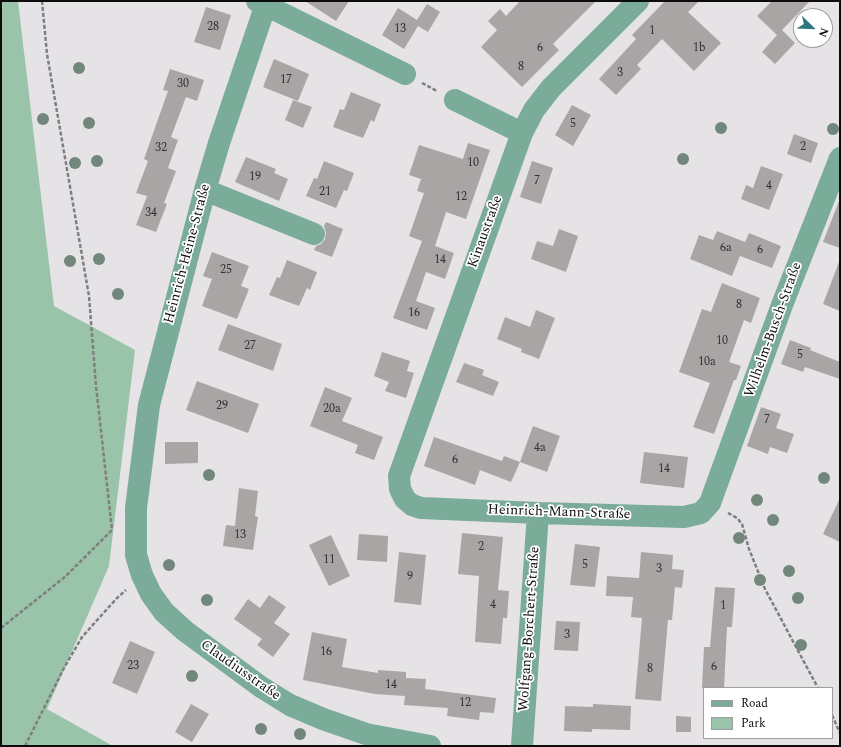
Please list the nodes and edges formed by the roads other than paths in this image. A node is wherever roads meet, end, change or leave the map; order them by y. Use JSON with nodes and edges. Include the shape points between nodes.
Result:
{"nodes":[{"id":1,"x":638,"y":1,"type":"edge"},
{"id":2,"x":263,"y":2,"type":"edge"},
{"id":3,"x":405,"y":74,"type":"road end"},
{"id":4,"x":455,"y":100,"type":"road end"},
{"id":5,"x":522,"y":133,"type":"junction"},
{"id":6,"x":840,"y":158,"type":"edge"},
{"id":7,"x":205,"y":190,"type":"junction"},
{"id":8,"x":314,"y":234,"type":"dead end"},
{"id":9,"x":405,"y":498,"type":"joint"},
{"id":10,"x":710,"y":503,"type":"joint"},
{"id":11,"x":136,"y":508,"type":"joint"},
{"id":12,"x":538,"y":513,"type":"junction"},
{"id":13,"x":430,"y":746,"type":"edge"},
{"id":14,"x":522,"y":746,"type":"edge"}],
"edges":[{"from":1,"to":5,"type":"street","name":"Kinaustraße","via":[[551,88],[534,110]]},
{"from":2,"to":3,"type":"street"},
{"from":2,"to":7,"type":"street","name":"Heinrich-Heine-Straße"},
{"from":4,"to":5,"type":"street"},
{"from":5,"to":9,"type":"street","name":"Kinaustraße","via":[[399,476],[400,489]]},
{"from":6,"to":10,"type":"street","name":"Wilhelm-Busch-Straße","via":[[782,305]]},
{"from":7,"to":8,"type":"street"},
{"from":7,"to":11,"type":"street","name":"Heinrich-Heine-Straße","via":[[149,405]]},
{"from":9,"to":12,"type":"street","name":"Heinrich-Mann-Straße","via":[[412,505],[421,508]]},
{"from":10,"to":12,"type":"street","name":"Heinrich-Mann-Straße","via":[[701,513],[684,517]]},
{"from":11,"to":13,"type":"street","name":"Claudiusstraße","via":[[136,555],[142,575],[164,612],[185,631],[290,705],[366,734]]},
{"from":12,"to":14,"type":"street","name":"Wolfgang-Borchert-Straße"}]}
